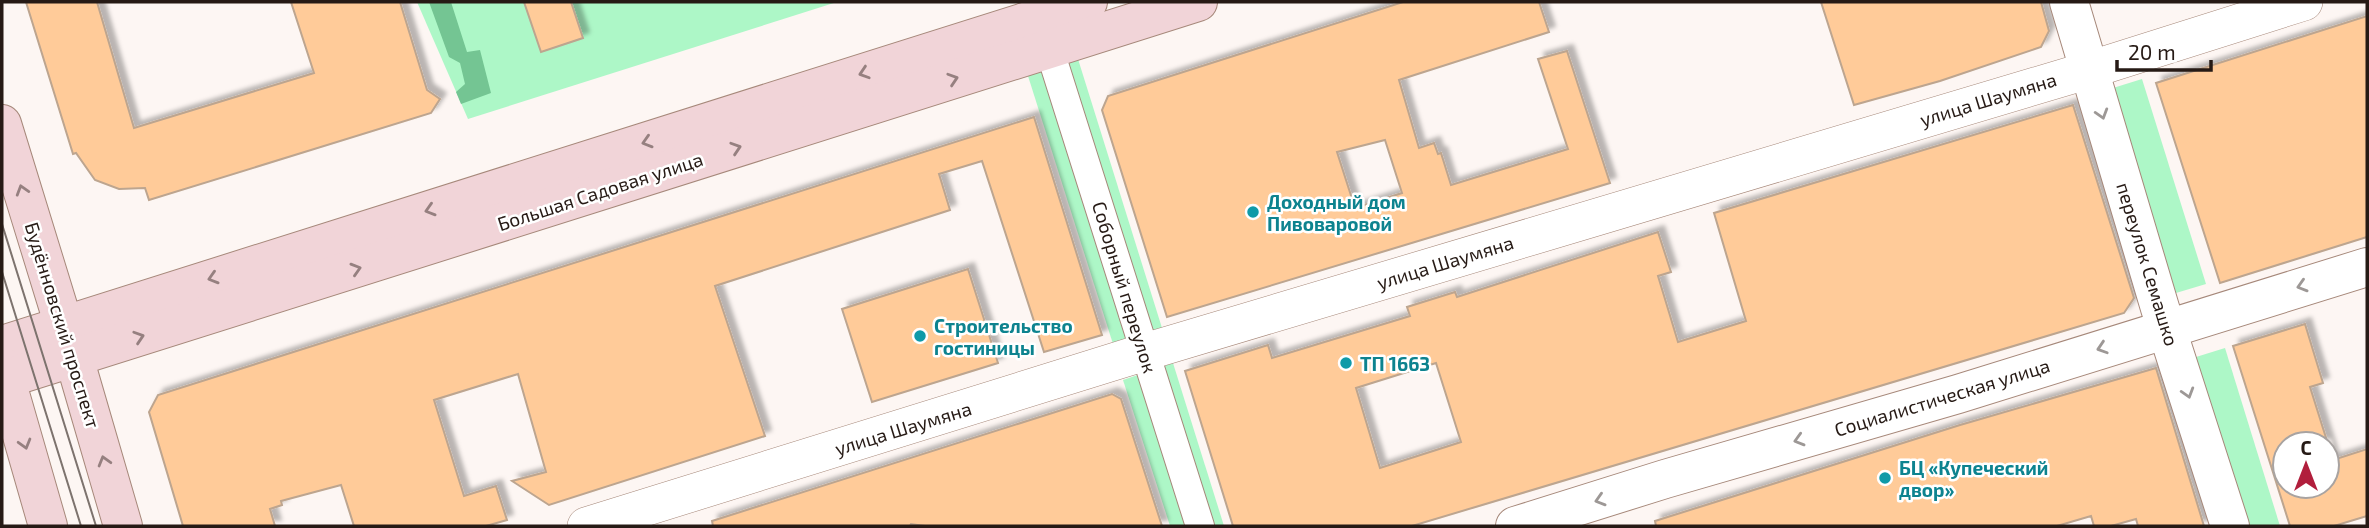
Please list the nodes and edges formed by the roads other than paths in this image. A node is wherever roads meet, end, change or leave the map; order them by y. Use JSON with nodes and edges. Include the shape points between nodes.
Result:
{"nodes":[{"id":1,"x":1088,"y":2,"type":"edge"},
{"id":2,"x":1198,"y":2,"type":"edge"},
{"id":3,"x":2070,"y":2,"type":"edge"},
{"id":4,"x":2304,"y":2,"type":"edge"},
{"id":5,"x":1049,"y":48,"type":"junction"},
{"id":6,"x":2089,"y":69,"type":"junction"},
{"id":7,"x":2,"y":124,"type":"edge"},
{"id":8,"x":2367,"y":267,"type":"edge"},
{"id":9,"x":2167,"y":328,"type":"junction"},
{"id":10,"x":69,"y":341,"type":"junction"},
{"id":11,"x":1145,"y":352,"type":"junction"},
{"id":12,"x":3,"y":367,"type":"edge"},
{"id":13,"x":48,"y":526,"type":"edge"},
{"id":14,"x":123,"y":526,"type":"edge"},
{"id":15,"x":586,"y":526,"type":"edge"},
{"id":16,"x":1200,"y":526,"type":"edge"},
{"id":17,"x":1516,"y":526,"type":"edge"},
{"id":18,"x":2230,"y":526,"type":"edge"}],
"edges":[{"from":1,"to":10,"type":"main road","name":"Большая Садовая улица","one_way":true},
{"from":2,"to":5,"type":"main road","name":"Большая Садовая улица"},
{"from":3,"to":6,"type":"street","name":"переулок Семашко"},
{"from":4,"to":6,"type":"street","name":"улица Шаумяна"},
{"from":10,"to":5,"type":"main road","name":"Большая Садовая улица","one_way":true},
{"from":5,"to":11,"type":"street","name":"Соборный переулок"},
{"from":6,"to":9,"type":"street","name":"переулок Семашко","one_way":true},
{"from":6,"to":11,"type":"street","name":"улица Шаумяна"},
{"from":10,"to":7,"type":"main road","name":"Будённовский проспект","one_way":true},
{"from":8,"to":9,"type":"street","name":"Социалистическая улица","one_way":true},
{"from":9,"to":17,"type":"street","name":"Социалистическая улица","one_way":true},
{"from":9,"to":18,"type":"street","name":"переулок Семашко","one_way":true},
{"from":10,"to":12,"type":"main road","name":"Большая Садовая улица"},
{"from":14,"to":10,"type":"main road","name":"Будённовский проспект","one_way":true},
{"from":11,"to":15,"type":"street","name":"улица Шаумяна"},
{"from":11,"to":16,"type":"street","name":"Соборный переулок"},
{"from":12,"to":13,"type":"main road","one_way":true}]}
